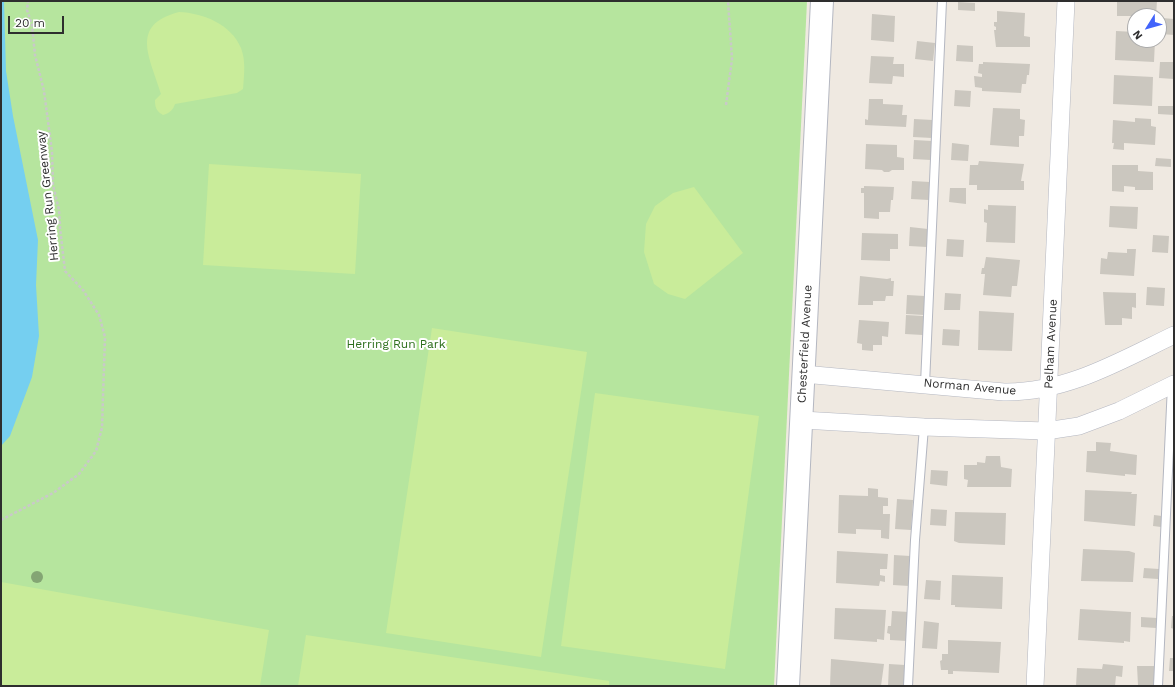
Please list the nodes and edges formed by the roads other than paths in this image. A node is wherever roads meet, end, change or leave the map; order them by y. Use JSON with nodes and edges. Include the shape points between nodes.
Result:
{"nodes":[{"id":1,"x":822,"y":1,"type":"edge"},
{"id":2,"x":942,"y":1,"type":"edge"},
{"id":3,"x":1066,"y":1,"type":"edge"},
{"id":4,"x":1174,"y":335,"type":"edge"},
{"id":5,"x":803,"y":374,"type":"junction"},
{"id":6,"x":925,"y":384,"type":"junction"},
{"id":7,"x":1173,"y":385,"type":"edge"},
{"id":8,"x":1049,"y":388,"type":"junction"},
{"id":9,"x":802,"y":420,"type":"junction"},
{"id":10,"x":924,"y":427,"type":"junction"},
{"id":11,"x":1046,"y":431,"type":"junction"},
{"id":12,"x":788,"y":686,"type":"edge"},
{"id":13,"x":908,"y":686,"type":"edge"},
{"id":14,"x":1035,"y":686,"type":"edge"},
{"id":15,"x":1158,"y":686,"type":"edge"}],
"edges":[{"from":1,"to":5,"type":"street","name":"Chesterfield Avenue"},
{"from":2,"to":6,"type":"lane"},
{"from":3,"to":8,"type":"street","name":"Pelham Avenue"},
{"from":4,"to":8,"type":"street","name":"Norman Avenue","via":[[1086,376]]},
{"from":5,"to":6,"type":"street","name":"Norman Avenue"},
{"from":5,"to":9,"type":"street","name":"Chesterfield Avenue"},
{"from":6,"to":8,"type":"street","name":"Norman Avenue","via":[[1004,392]]},
{"from":7,"to":11,"type":"street","via":[[1079,426]]},
{"from":7,"to":15,"type":"lane"},
{"from":8,"to":11,"type":"street","name":"Pelham Avenue"},
{"from":9,"to":10,"type":"street"},
{"from":9,"to":12,"type":"street","name":"Chesterfield Avenue"},
{"from":10,"to":11,"type":"street"},
{"from":10,"to":13,"type":"lane","via":[[915,540]]},
{"from":11,"to":14,"type":"street","name":"Pelham Avenue"}]}
